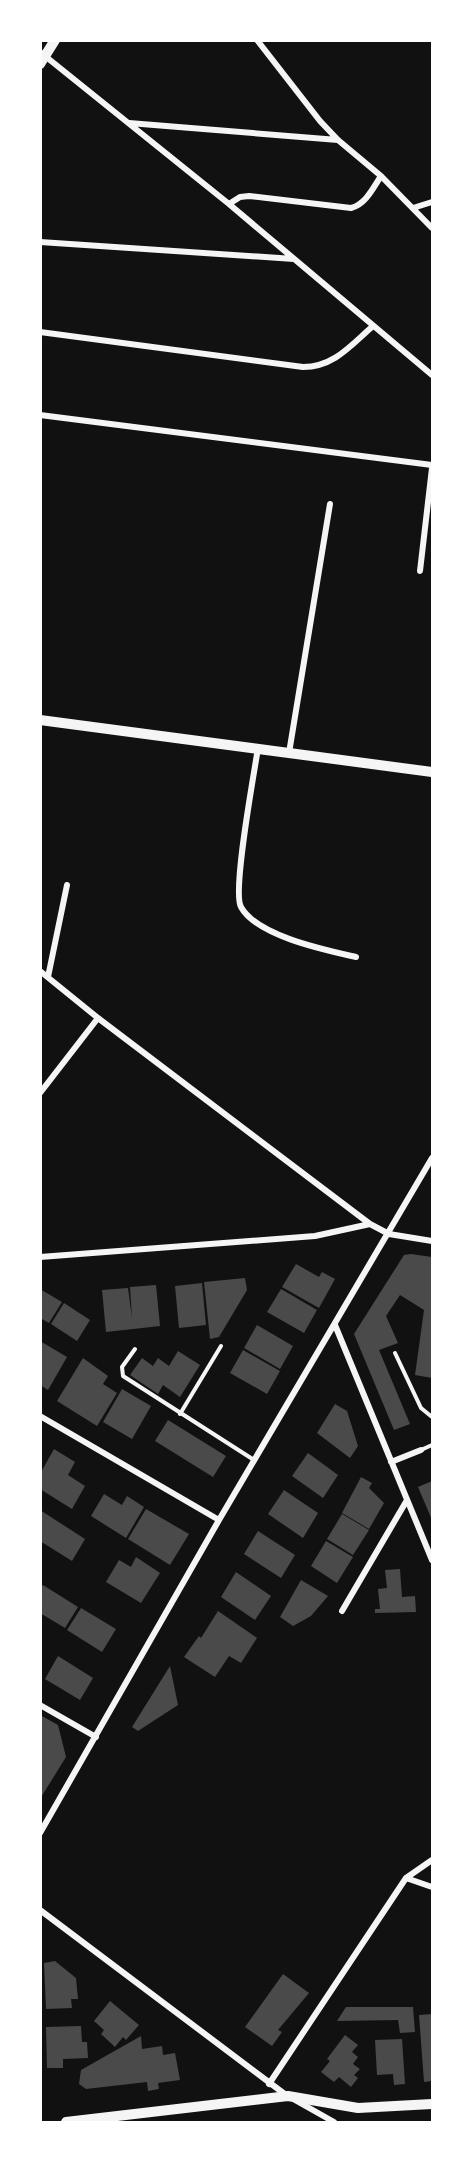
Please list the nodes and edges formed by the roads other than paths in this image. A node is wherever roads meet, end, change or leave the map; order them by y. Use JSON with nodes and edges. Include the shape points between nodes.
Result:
{"nodes":[{"id":1,"x":55,"y":40,"type":"edge"},
{"id":2,"x":256,"y":40,"type":"edge"},
{"id":3,"x":42,"y":57,"type":"edge"},
{"id":4,"x":128,"y":123,"type":"junction"},
{"id":5,"x":338,"y":140,"type":"junction"},
{"id":6,"x":381,"y":176,"type":"junction"},
{"id":7,"x":432,"y":202,"type":"edge"},
{"id":8,"x":229,"y":204,"type":"junction"},
{"id":9,"x":413,"y":208,"type":"junction"},
{"id":10,"x":432,"y":228,"type":"edge"},
{"id":11,"x":40,"y":242,"type":"edge"},
{"id":12,"x":295,"y":260,"type":"junction"},
{"id":13,"x":373,"y":326,"type":"junction"},
{"id":14,"x":40,"y":332,"type":"edge"},
{"id":15,"x":432,"y":374,"type":"edge"},
{"id":16,"x":40,"y":415,"type":"edge"},
{"id":17,"x":432,"y":467,"type":"edge"},
{"id":18,"x":330,"y":504,"type":"dead end"},
{"id":19,"x":424,"y":536,"type":"junction"},
{"id":20,"x":432,"y":537,"type":"edge"},
{"id":21,"x":420,"y":571,"type":"dead end"},
{"id":22,"x":40,"y":720,"type":"edge"},
{"id":23,"x":258,"y":748,"type":"junction"},
{"id":24,"x":289,"y":753,"type":"junction"},
{"id":25,"x":432,"y":772,"type":"edge"},
{"id":26,"x":67,"y":885,"type":"dead end"},
{"id":27,"x":356,"y":957,"type":"dead end"},
{"id":28,"x":40,"y":971,"type":"edge"},
{"id":29,"x":48,"y":977,"type":"junction"},
{"id":30,"x":98,"y":1018,"type":"junction"},
{"id":31,"x":40,"y":1094,"type":"edge"},
{"id":32,"x":432,"y":1158,"type":"edge"},
{"id":33,"x":370,"y":1224,"type":"junction"},
{"id":34,"x":389,"y":1234,"type":"junction"},
{"id":35,"x":432,"y":1241,"type":"edge"},
{"id":36,"x":40,"y":1257,"type":"edge"},
{"id":37,"x":334,"y":1325,"type":"junction"},
{"id":38,"x":221,"y":1346,"type":"dead end"},
{"id":39,"x":135,"y":1349,"type":"dead end"},
{"id":40,"x":395,"y":1353,"type":"dead end"},
{"id":41,"x":180,"y":1414,"type":"junction"},
{"id":42,"x":40,"y":1416,"type":"edge"},
{"id":43,"x":432,"y":1417,"type":"edge"},
{"id":44,"x":432,"y":1445,"type":"edge"},
{"id":45,"x":421,"y":1450,"type":"joint"},
{"id":46,"x":255,"y":1460,"type":"junction"},
{"id":47,"x":391,"y":1462,"type":"junction"},
{"id":48,"x":407,"y":1500,"type":"junction"},
{"id":49,"x":219,"y":1520,"type":"junction"},
{"id":50,"x":432,"y":1560,"type":"edge"},
{"id":51,"x":342,"y":1611,"type":"dead end"},
{"id":52,"x":40,"y":1705,"type":"edge"},
{"id":53,"x":96,"y":1737,"type":"junction"},
{"id":54,"x":40,"y":1833,"type":"edge"},
{"id":55,"x":432,"y":1860,"type":"edge"},
{"id":56,"x":406,"y":1878,"type":"junction"},
{"id":57,"x":432,"y":1887,"type":"edge"},
{"id":58,"x":40,"y":1910,"type":"edge"},
{"id":59,"x":269,"y":2084,"type":"junction"},
{"id":60,"x":288,"y":2096,"type":"junction"},
{"id":61,"x":432,"y":2104,"type":"edge"},
{"id":62,"x":66,"y":2122,"type":"edge"},
{"id":63,"x":334,"y":2122,"type":"edge"}],
"edges":[{"from":1,"to":3,"type":"street"},
{"from":2,"to":5,"type":"street"},
{"from":3,"to":4,"type":"street"},
{"from":4,"to":5,"type":"street"},
{"from":4,"to":8,"type":"street"},
{"from":5,"to":6,"type":"street"},
{"from":6,"to":8,"type":"street","via":[[368,197],[351,208],[249,196]]},
{"from":6,"to":9,"type":"street"},
{"from":7,"to":9,"type":"street"},
{"from":8,"to":12,"type":"street"},
{"from":9,"to":10,"type":"street"},
{"from":11,"to":12,"type":"street"},
{"from":12,"to":13,"type":"street"},
{"from":13,"to":14,"type":"street","via":[[335,359],[303,368]]},
{"from":13,"to":15,"type":"street"},
{"from":16,"to":17,"type":"street"},
{"from":17,"to":19,"type":"street"},
{"from":18,"to":24,"type":"street"},
{"from":19,"to":20,"type":"street"},
{"from":19,"to":21,"type":"street"},
{"from":22,"to":23,"type":"street"},
{"from":23,"to":24,"type":"street"},
{"from":23,"to":27,"type":"street","via":[[237,884],[241,907],[264,928]]},
{"from":24,"to":25,"type":"street"},
{"from":26,"to":29,"type":"street"},
{"from":28,"to":29,"type":"street"},
{"from":29,"to":30,"type":"street"},
{"from":30,"to":31,"type":"street"},
{"from":30,"to":33,"type":"street"},
{"from":32,"to":34,"type":"street"},
{"from":33,"to":34,"type":"street"},
{"from":33,"to":36,"type":"street","via":[[315,1236]]},
{"from":34,"to":35,"type":"street"},
{"from":34,"to":37,"type":"street"},
{"from":37,"to":46,"type":"street"},
{"from":37,"to":47,"type":"street"},
{"from":38,"to":41,"type":"lane"},
{"from":39,"to":41,"type":"lane","via":[[122,1367],[123,1376]]},
{"from":40,"to":43,"type":"lane","via":[[421,1408]]},
{"from":41,"to":46,"type":"lane"},
{"from":42,"to":49,"type":"street"},
{"from":44,"to":45,"type":"lane"},
{"from":45,"to":47,"type":"street"},
{"from":46,"to":49,"type":"street"},
{"from":47,"to":48,"type":"street"},
{"from":48,"to":50,"type":"street"},
{"from":48,"to":51,"type":"street"},
{"from":49,"to":53,"type":"street"},
{"from":52,"to":53,"type":"street"},
{"from":53,"to":54,"type":"street"},
{"from":55,"to":56,"type":"street"},
{"from":56,"to":57,"type":"street"},
{"from":56,"to":59,"type":"street"},
{"from":58,"to":59,"type":"street"},
{"from":59,"to":60,"type":"street"},
{"from":60,"to":61,"type":"street","via":[[358,2108]]},
{"from":60,"to":62,"type":"street"},
{"from":60,"to":63,"type":"street"}]}
